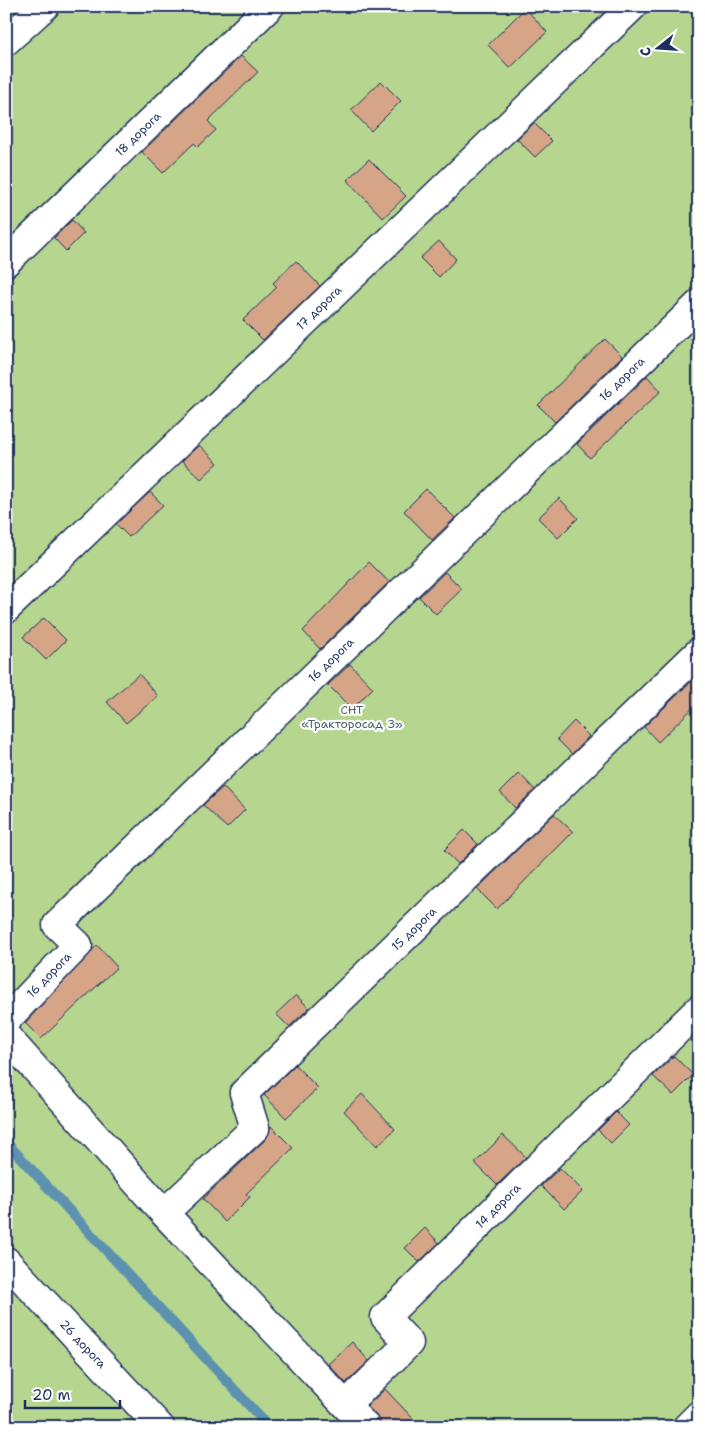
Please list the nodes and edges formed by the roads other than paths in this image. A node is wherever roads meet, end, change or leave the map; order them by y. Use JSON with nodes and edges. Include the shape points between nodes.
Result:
{"nodes":[{"id":1,"x":45,"y":6,"type":"edge"},
{"id":2,"x":270,"y":6,"type":"edge"},
{"id":3,"x":633,"y":6,"type":"edge"},
{"id":4,"x":6,"y":41,"type":"edge"},
{"id":5,"x":6,"y":262,"type":"edge"},
{"id":6,"x":699,"y":304,"type":"edge"},
{"id":7,"x":6,"y":609,"type":"edge"},
{"id":8,"x":699,"y":652,"type":"edge"},
{"id":9,"x":699,"y":1008,"type":"edge"},
{"id":10,"x":6,"y":1020,"type":"edge"},
{"id":11,"x":6,"y":1036,"type":"edge"},
{"id":12,"x":164,"y":1213,"type":"junction"},
{"id":13,"x":6,"y":1261,"type":"edge"},
{"id":14,"x":346,"y":1405,"type":"junction"},
{"id":15,"x":699,"y":1415,"type":"edge"},
{"id":16,"x":160,"y":1427,"type":"edge"},
{"id":17,"x":366,"y":1427,"type":"edge"},
{"id":18,"x":687,"y":1427,"type":"edge"}],
"edges":[{"from":1,"to":4,"type":"street"},
{"from":2,"to":5,"type":"street","name":"18 дорога"},
{"from":3,"to":7,"type":"street","name":"17 дорога"},
{"from":6,"to":10,"type":"street","name":"16 дорога","via":[[57,925],[78,945]]},
{"from":8,"to":12,"type":"street","name":"15 дорога","via":[[244,1094],[255,1128]]},
{"from":9,"to":14,"type":"street","name":"14 дорога","via":[[384,1317],[409,1343]]},
{"from":11,"to":12,"type":"street"},
{"from":12,"to":14,"type":"street"},
{"from":13,"to":16,"type":"street","name":"26 дорога"},
{"from":14,"to":17,"type":"street"},
{"from":15,"to":18,"type":"street"}]}
